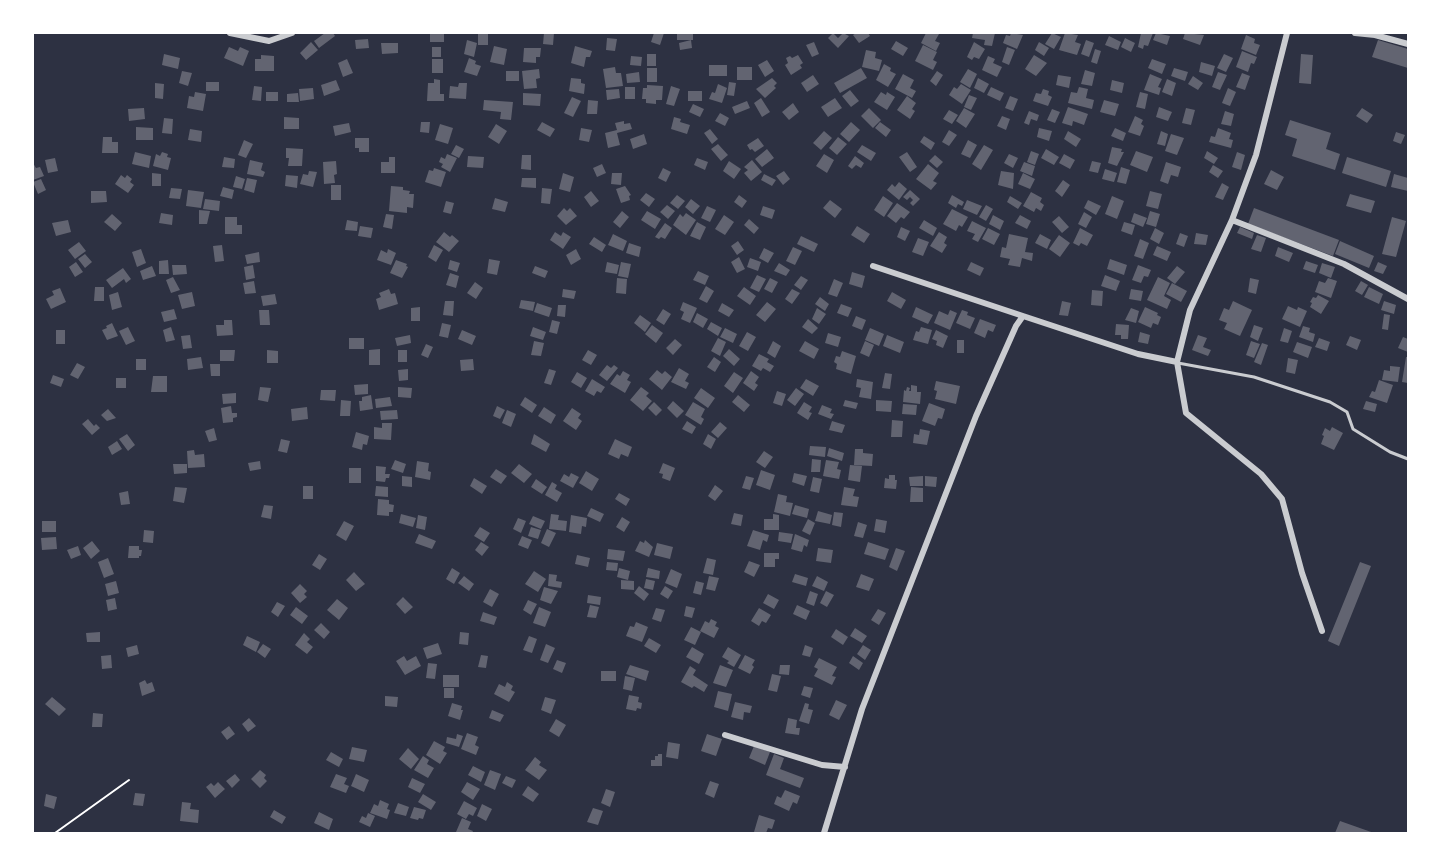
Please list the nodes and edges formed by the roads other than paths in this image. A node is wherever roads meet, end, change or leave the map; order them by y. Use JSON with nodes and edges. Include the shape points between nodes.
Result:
{"nodes":[{"id":1,"x":230,"y":33,"type":"edge"},
{"id":2,"x":292,"y":33,"type":"edge"},
{"id":3,"x":1287,"y":33,"type":"edge"},
{"id":4,"x":1355,"y":33,"type":"edge"},
{"id":5,"x":1408,"y":44,"type":"edge"},
{"id":6,"x":1232,"y":220,"type":"junction"},
{"id":7,"x":873,"y":266,"type":"dead end"},
{"id":8,"x":1408,"y":299,"type":"edge"},
{"id":9,"x":1023,"y":316,"type":"junction"},
{"id":10,"x":1177,"y":362,"type":"junction"},
{"id":11,"x":1408,"y":459,"type":"edge"},
{"id":12,"x":1323,"y":631,"type":"dead end"},
{"id":13,"x":725,"y":735,"type":"dead end"},
{"id":14,"x":845,"y":767,"type":"junction"},
{"id":15,"x":824,"y":833,"type":"edge"}],
"edges":[{"from":1,"to":2,"type":"street","via":[[269,41]]},
{"from":3,"to":6,"type":"street","via":[[1256,154]]},
{"from":4,"to":5,"type":"street"},
{"from":6,"to":8,"type":"street","via":[[1344,264]]},
{"from":6,"to":10,"type":"street","via":[[1190,310]]},
{"from":7,"to":9,"type":"street"},
{"from":9,"to":10,"type":"street","via":[[1138,354]]},
{"from":9,"to":14,"type":"street","via":[[953,474],[862,709]]},
{"from":10,"to":11,"type":"lane","via":[[1254,377],[1330,402],[1347,412],[1353,429]]},
{"from":10,"to":12,"type":"street","via":[[1186,413],[1261,474],[1282,499]]},
{"from":13,"to":14,"type":"street","via":[[822,765]]},
{"from":14,"to":15,"type":"street"}]}
